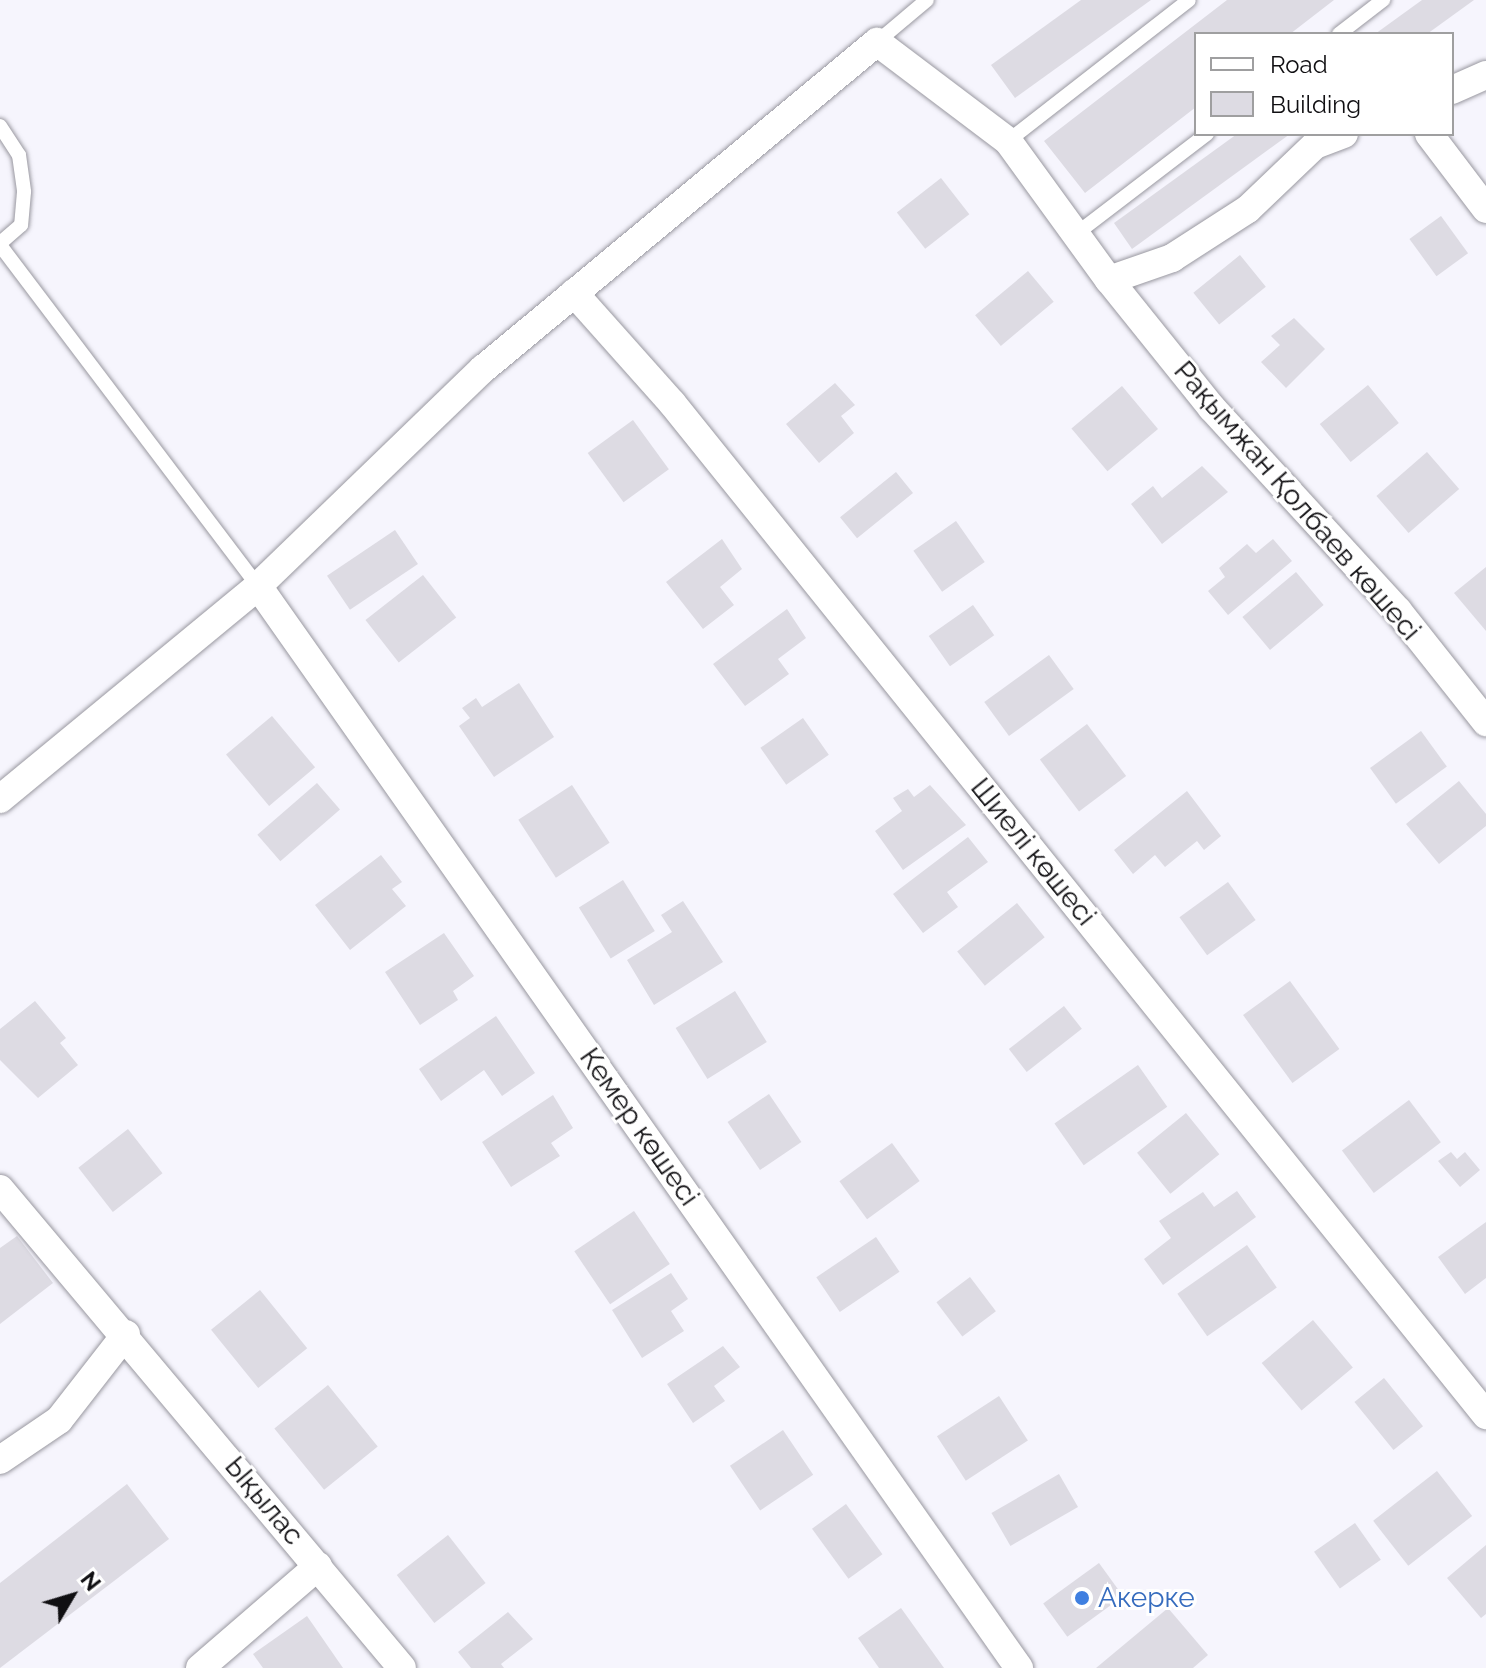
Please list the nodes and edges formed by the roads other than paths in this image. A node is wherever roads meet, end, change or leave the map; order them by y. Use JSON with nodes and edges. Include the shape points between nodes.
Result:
{"nodes":[{"id":1,"x":927,"y":0,"type":"edge"},
{"id":2,"x":1189,"y":0,"type":"edge"},
{"id":3,"x":1383,"y":0,"type":"edge"},
{"id":4,"x":1342,"y":32,"type":"edge"},
{"id":5,"x":877,"y":42,"type":"junction"},
{"id":6,"x":1486,"y":75,"type":"edge"},
{"id":7,"x":1454,"y":89,"type":"edge"},
{"id":8,"x":0,"y":126,"type":"edge"},
{"id":9,"x":1204,"y":136,"type":"edge"},
{"id":10,"x":1339,"y":136,"type":"edge"},
{"id":11,"x":1431,"y":136,"type":"edge"},
{"id":12,"x":1008,"y":141,"type":"junction"},
{"id":13,"x":1486,"y":209,"type":"edge"},
{"id":14,"x":1076,"y":234,"type":"junction"},
{"id":15,"x":0,"y":244,"type":"edge"},
{"id":16,"x":1109,"y":280,"type":"junction"},
{"id":17,"x":574,"y":293,"type":"junction"},
{"id":18,"x":258,"y":586,"type":"junction"},
{"id":19,"x":1486,"y":722,"type":"edge"},
{"id":20,"x":0,"y":799,"type":"edge"},
{"id":21,"x":0,"y":1189,"type":"edge"},
{"id":22,"x":126,"y":1334,"type":"junction"},
{"id":23,"x":1486,"y":1415,"type":"edge"},
{"id":24,"x":0,"y":1460,"type":"edge"},
{"id":25,"x":318,"y":1566,"type":"junction"},
{"id":26,"x":200,"y":1668,"type":"edge"},
{"id":27,"x":402,"y":1668,"type":"edge"},
{"id":28,"x":1019,"y":1668,"type":"edge"}],
"edges":[{"from":1,"to":5,"type":"lane"},
{"from":2,"to":12,"type":"lane"},
{"from":3,"to":4,"type":"lane"},
{"from":5,"to":12,"type":"street","name":"Рақымжан Қолбаев көшесі"},
{"from":5,"to":17,"type":"street"},
{"from":6,"to":7,"type":"street"},
{"from":8,"to":15,"type":"lane","via":[[19,155],[24,192],[21,225]]},
{"from":9,"to":14,"type":"lane"},
{"from":10,"to":16,"type":"street","via":[[1315,145],[1248,209],[1172,258]]},
{"from":11,"to":13,"type":"street"},
{"from":12,"to":14,"type":"street","name":"Рақымжан Қолбаев көшесі"},
{"from":14,"to":16,"type":"street","name":"Рақымжан Қолбаев көшесі"},
{"from":15,"to":18,"type":"lane"},
{"from":16,"to":19,"type":"street","name":"Рақымжан Қолбаев көшесі","via":[[1212,408],[1398,611]]},
{"from":17,"to":18,"type":"street","via":[[460,390]]},
{"from":17,"to":23,"type":"street","name":"Шиелі көшесі","via":[[672,403]]},
{"from":18,"to":20,"type":"street"},
{"from":18,"to":28,"type":"street","name":"Кемер көшесі"},
{"from":21,"to":22,"type":"street","name":"Ықылас"},
{"from":22,"to":24,"type":"street","via":[[59,1420]]},
{"from":22,"to":25,"type":"street","name":"Ықылас"},
{"from":25,"to":26,"type":"street"},
{"from":25,"to":27,"type":"street","name":"Ықылас"}]}
